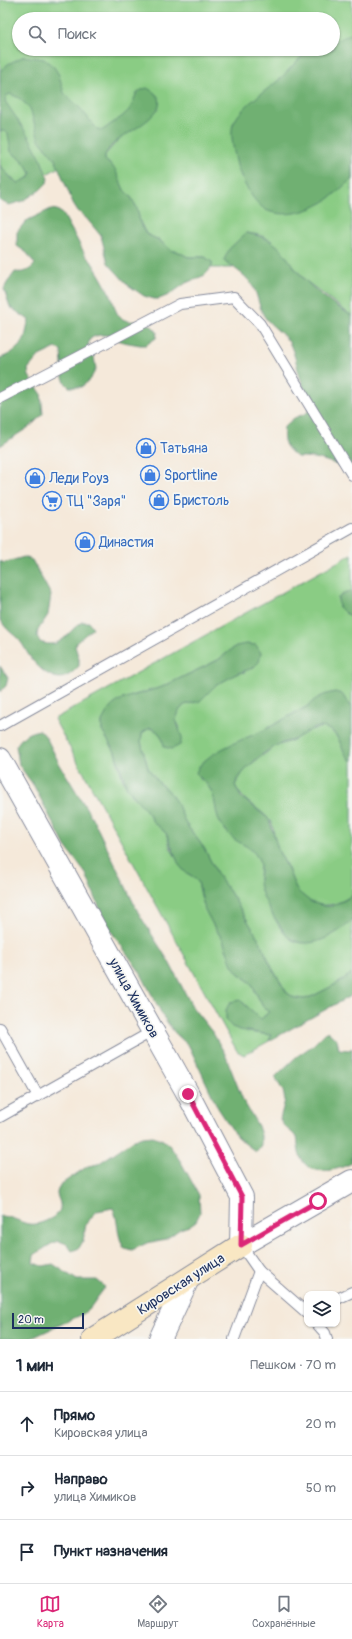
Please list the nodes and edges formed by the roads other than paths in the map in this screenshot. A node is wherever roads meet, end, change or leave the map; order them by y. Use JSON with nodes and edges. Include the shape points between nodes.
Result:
{"nodes":[{"id":1,"x":0,"y":398,"type":"edge"},
{"id":2,"x":352,"y":475,"type":"edge"},
{"id":3,"x":352,"y":528,"type":"edge"},
{"id":4,"x":0,"y":726,"type":"edge"},
{"id":5,"x":0,"y":759,"type":"edge"},
{"id":6,"x":0,"y":1028,"type":"edge"},
{"id":7,"x":153,"y":1031,"type":"junction"},
{"id":8,"x":38,"y":1096,"type":"junction"},
{"id":9,"x":0,"y":1117,"type":"edge"},
{"id":10,"x":352,"y":1181,"type":"edge"},
{"id":11,"x":241,"y":1245,"type":"junction"},
{"id":12,"x":259,"y":1271,"type":"junction"},
{"id":13,"x":187,"y":1281,"type":"junction"},
{"id":14,"x":352,"y":1292,"type":"edge"},
{"id":15,"x":340,"y":1298,"type":"edge"},
{"id":16,"x":304,"y":1310,"type":"edge"},
{"id":17,"x":320,"y":1327,"type":"edge"},
{"id":18,"x":93,"y":1339,"type":"edge"},
{"id":19,"x":160,"y":1339,"type":"edge"},
{"id":20,"x":234,"y":1339,"type":"edge"},
{"id":21,"x":327,"y":1339,"type":"edge"}],
"edges":[{"from":1,"to":2,"type":"lane","via":[[180,304],[234,297],[260,324]]},
{"from":3,"to":4,"type":"lane"},
{"from":5,"to":7,"type":"street","name":"улица Химиков"},
{"from":6,"to":8,"type":"lane"},
{"from":7,"to":8,"type":"lane"},
{"from":7,"to":11,"type":"street","name":"улица Химиков","via":[[242,1197]]},
{"from":8,"to":9,"type":"lane"},
{"from":10,"to":11,"type":"street","name":"Кировская улица"},
{"from":11,"to":12,"type":"lane"},
{"from":11,"to":13,"type":"main road","name":"Кировская улица"},
{"from":12,"to":16,"type":"lane"},
{"from":12,"to":20,"type":"lane"},
{"from":13,"to":18,"type":"main road","name":"Кировская улица"},
{"from":13,"to":19,"type":"street"},
{"from":14,"to":15,"type":"lane"},
{"from":17,"to":21,"type":"lane"}]}
